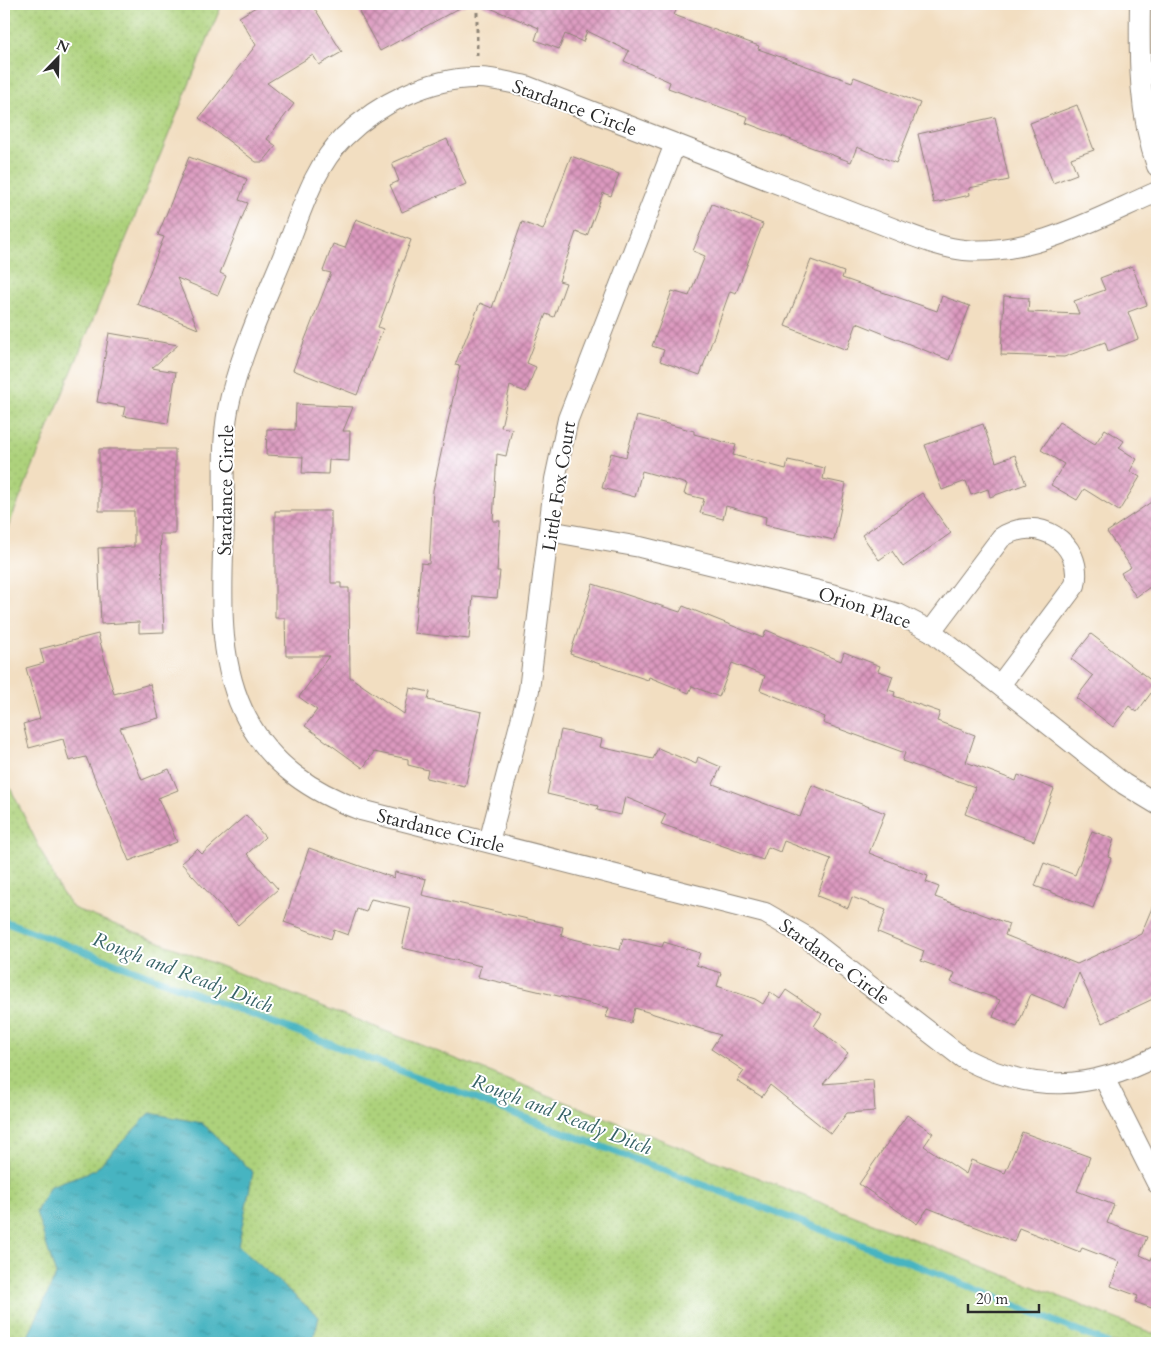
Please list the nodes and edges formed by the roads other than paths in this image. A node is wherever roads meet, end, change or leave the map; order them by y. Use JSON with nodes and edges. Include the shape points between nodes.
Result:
{"nodes":[{"id":1,"x":1140,"y":4,"type":"edge"},
{"id":2,"x":674,"y":144,"type":"junction"},
{"id":3,"x":1157,"y":166,"type":"edge"},
{"id":4,"x":1157,"y":192,"type":"edge"},
{"id":5,"x":549,"y":532,"type":"junction"},
{"id":6,"x":931,"y":631,"type":"junction"},
{"id":7,"x":1000,"y":685,"type":"junction"},
{"id":8,"x":1157,"y":804,"type":"edge"},
{"id":9,"x":489,"y":842,"type":"junction"},
{"id":10,"x":1157,"y":1056,"type":"edge"},
{"id":11,"x":1104,"y":1078,"type":"junction"},
{"id":12,"x":1157,"y":1183,"type":"edge"}],
"edges":[{"from":1,"to":3,"type":"street","via":[[1140,72],[1144,112]]},
{"from":2,"to":4,"type":"street","name":"Stardance Circle","via":[[905,234],[963,250],[999,250],[1027,245],[1056,236]]},
{"from":2,"to":5,"type":"street","name":"Little Fox Court","via":[[568,419],[558,459]]},
{"from":2,"to":9,"type":"street","name":"Stardance Circle","via":[[536,89],[477,78],[420,89],[371,116],[332,151],[308,194],[231,396],[224,434],[223,635],[231,679],[247,720],[270,753],[295,777],[326,796],[361,810]]},
{"from":5,"to":6,"type":"street","name":"Orion Place","via":[[640,547],[839,596],[898,614]]},
{"from":5,"to":9,"type":"street","name":"Little Fox Court","via":[[529,690]]},
{"from":6,"to":7,"type":"street","name":"Orion Place"},
{"from":6,"to":7,"type":"street","via":[[1001,538],[1012,531],[1031,528],[1057,538],[1074,560],[1077,570],[1075,586]]},
{"from":7,"to":8,"type":"street","name":"Orion Place","via":[[1124,784]]},
{"from":9,"to":11,"type":"street","name":"Stardance Circle","via":[[737,904],[778,918],[948,1047],[990,1071],[1037,1083]]},
{"from":10,"to":11,"type":"street","name":"Stardance Circle"},
{"from":11,"to":12,"type":"street"}]}
